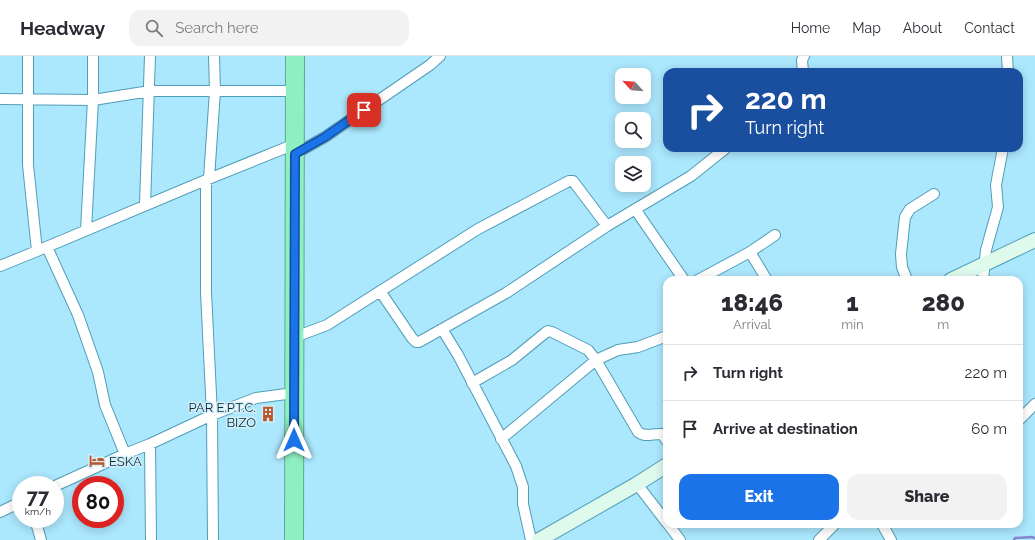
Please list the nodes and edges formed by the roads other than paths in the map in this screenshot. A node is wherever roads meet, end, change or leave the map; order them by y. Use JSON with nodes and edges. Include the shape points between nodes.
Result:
{"nodes":[{"id":1,"x":28,"y":56,"type":"edge"},
{"id":2,"x":93,"y":56,"type":"edge"},
{"id":3,"x":150,"y":56,"type":"edge"},
{"id":4,"x":214,"y":56,"type":"edge"},
{"id":5,"x":295,"y":56,"type":"edge"},
{"id":6,"x":440,"y":56,"type":"edge"},
{"id":7,"x":804,"y":56,"type":"edge"},
{"id":8,"x":1007,"y":56,"type":"edge"},
{"id":9,"x":803,"y":68,"type":"edge"},
{"id":10,"x":1008,"y":68,"type":"edge"},
{"id":11,"x":150,"y":91,"type":"junction"},
{"id":12,"x":216,"y":91,"type":"junction"},
{"id":13,"x":296,"y":91,"type":"junction"},
{"id":14,"x":0,"y":99,"type":"edge"},
{"id":15,"x":28,"y":99,"type":"junction"},
{"id":16,"x":93,"y":100,"type":"junction"},
{"id":17,"x":295,"y":149,"type":"junction"},
{"id":18,"x":721,"y":152,"type":"edge"},
{"id":19,"x":1002,"y":152,"type":"edge"},
{"id":20,"x":207,"y":179,"type":"junction"},
{"id":21,"x":934,"y":194,"type":"dead end"},
{"id":22,"x":146,"y":205,"type":"junction"},
{"id":23,"x":635,"y":209,"type":"junction"},
{"id":24,"x":607,"y":226,"type":"junction"},
{"id":25,"x":86,"y":230,"type":"junction"},
{"id":26,"x":775,"y":235,"type":"dead end"},
{"id":27,"x":1035,"y":240,"type":"edge"},
{"id":28,"x":48,"y":247,"type":"junction"},
{"id":29,"x":37,"y":251,"type":"junction"},
{"id":30,"x":750,"y":252,"type":"junction"},
{"id":31,"x":984,"y":263,"type":"junction"},
{"id":32,"x":0,"y":266,"type":"edge"},
{"id":33,"x":681,"y":276,"type":"edge"},
{"id":34,"x":705,"y":276,"type":"edge"},
{"id":35,"x":765,"y":276,"type":"edge"},
{"id":36,"x":905,"y":276,"type":"edge"},
{"id":37,"x":959,"y":276,"type":"edge"},
{"id":38,"x":983,"y":276,"type":"edge"},
{"id":39,"x":380,"y":291,"type":"junction"},
{"id":40,"x":442,"y":329,"type":"junction"},
{"id":41,"x":295,"y":337,"type":"junction"},
{"id":42,"x":663,"y":338,"type":"edge"},
{"id":43,"x":596,"y":360,"type":"junction"},
{"id":44,"x":472,"y":383,"type":"junction"},
{"id":45,"x":294,"y":393,"type":"junction"},
{"id":46,"x":1035,"y":404,"type":"edge"},
{"id":47,"x":212,"y":415,"type":"junction"},
{"id":48,"x":1023,"y":416,"type":"edge"},
{"id":49,"x":663,"y":435,"type":"edge"},
{"id":50,"x":501,"y":439,"type":"junction"},
{"id":51,"x":150,"y":444,"type":"junction"},
{"id":52,"x":125,"y":454,"type":"junction"},
{"id":53,"x":663,"y":468,"type":"edge"},
{"id":54,"x":64,"y":482,"type":"edge"},
{"id":55,"x":637,"y":484,"type":"junction"},
{"id":56,"x":12,"y":506,"type":"edge"},
{"id":57,"x":0,"y":512,"type":"edge"},
{"id":58,"x":663,"y":518,"type":"edge"},
{"id":59,"x":38,"y":528,"type":"edge"},
{"id":60,"x":671,"y":528,"type":"edge"},
{"id":61,"x":831,"y":528,"type":"edge"},
{"id":62,"x":884,"y":528,"type":"edge"},
{"id":63,"x":41,"y":540,"type":"edge"},
{"id":64,"x":152,"y":540,"type":"edge"},
{"id":65,"x":213,"y":540,"type":"edge"},
{"id":66,"x":294,"y":540,"type":"edge"},
{"id":67,"x":531,"y":540,"type":"edge"},
{"id":68,"x":539,"y":540,"type":"edge"},
{"id":69,"x":680,"y":540,"type":"edge"},
{"id":70,"x":819,"y":540,"type":"edge"},
{"id":71,"x":891,"y":540,"type":"edge"}],
"edges":[{"from":1,"to":15,"type":"street"},
{"from":2,"to":16,"type":"street"},
{"from":3,"to":11,"type":"street"},
{"from":4,"to":12,"type":"street"},
{"from":5,"to":13,"type":"highway"},
{"from":6,"to":17,"type":"street","via":[[325,137]]},
{"from":7,"to":9,"type":"street"},
{"from":8,"to":10,"type":"street"},
{"from":11,"to":12,"type":"street"},
{"from":11,"to":16,"type":"street"},
{"from":11,"to":22,"type":"street"},
{"from":12,"to":13,"type":"street"},
{"from":12,"to":20,"type":"street"},
{"from":13,"to":17,"type":"highway"},
{"from":14,"to":15,"type":"street"},
{"from":15,"to":16,"type":"street"},
{"from":15,"to":29,"type":"street","via":[[28,165]]},
{"from":16,"to":25,"type":"street"},
{"from":17,"to":20,"type":"street"},
{"from":17,"to":41,"type":"highway"},
{"from":18,"to":23,"type":"street","via":[[691,176]]},
{"from":19,"to":31,"type":"street","via":[[996,185],[998,207]]},
{"from":20,"to":22,"type":"street"},
{"from":20,"to":47,"type":"street","via":[[206,292]]},
{"from":21,"to":36,"type":"street","via":[[910,209],[905,217],[901,254]]},
{"from":22,"to":25,"type":"street"},
{"from":23,"to":24,"type":"street"},
{"from":23,"to":33,"type":"street"},
{"from":24,"to":39,"type":"street","via":[[571,180],[478,229]]},
{"from":24,"to":40,"type":"street","via":[[506,293]]},
{"from":25,"to":28,"type":"street"},
{"from":26,"to":30,"type":"street"},
{"from":27,"to":31,"type":"street"},
{"from":28,"to":29,"type":"street"},
{"from":28,"to":52,"type":"street","via":[[84,329],[98,372],[105,405]]},
{"from":29,"to":32,"type":"street"},
{"from":30,"to":34,"type":"street"},
{"from":30,"to":35,"type":"street"},
{"from":31,"to":37,"type":"street"},
{"from":31,"to":38,"type":"street"},
{"from":39,"to":40,"type":"street","via":[[416,342]]},
{"from":39,"to":41,"type":"street","via":[[327,325]]},
{"from":40,"to":44,"type":"street"},
{"from":41,"to":45,"type":"highway"},
{"from":42,"to":43,"type":"street","via":[[638,347],[618,350]]},
{"from":43,"to":44,"type":"street","via":[[588,350],[548,332],[512,360]]},
{"from":43,"to":49,"type":"street","via":[[638,432],[645,436]]},
{"from":43,"to":50,"type":"street"},
{"from":44,"to":50,"type":"street"},
{"from":45,"to":47,"type":"street","via":[[256,398]]},
{"from":45,"to":66,"type":"highway"},
{"from":46,"to":48,"type":"street"},
{"from":47,"to":51,"type":"street"},
{"from":47,"to":65,"type":"street"},
{"from":50,"to":67,"type":"street","via":[[516,466],[523,487],[523,504]]},
{"from":51,"to":52,"type":"street"},
{"from":51,"to":64,"type":"street"},
{"from":52,"to":54,"type":"street"},
{"from":53,"to":55,"type":"street"},
{"from":55,"to":58,"type":"street"},
{"from":55,"to":68,"type":"street"},
{"from":56,"to":57,"type":"street"},
{"from":59,"to":63,"type":"street"},
{"from":60,"to":69,"type":"street"},
{"from":61,"to":70,"type":"street"},
{"from":62,"to":71,"type":"street"}]}
